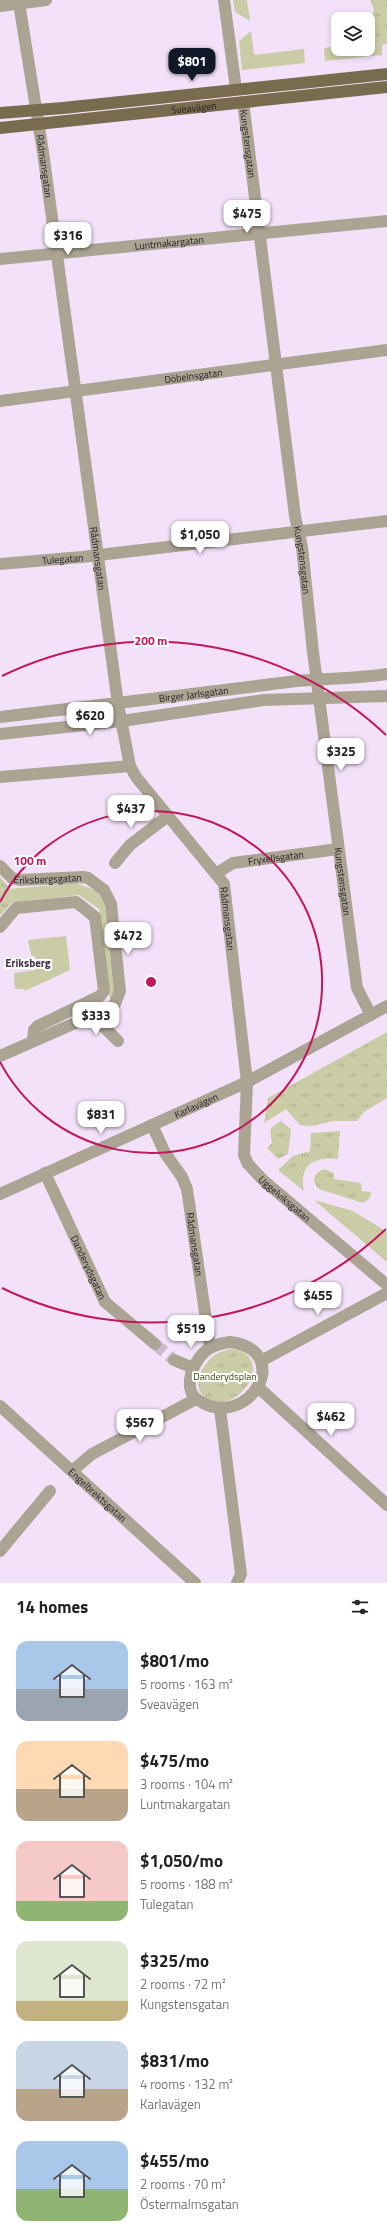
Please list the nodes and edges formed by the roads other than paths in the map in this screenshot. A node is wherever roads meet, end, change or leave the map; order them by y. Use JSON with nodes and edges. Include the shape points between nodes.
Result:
{"nodes":[{"id":1,"x":46,"y":0,"type":"edge"},
{"id":2,"x":224,"y":0,"type":"edge"},
{"id":3,"x":19,"y":4,"type":"junction"},
{"id":4,"x":0,"y":6,"type":"edge"},
{"id":5,"x":387,"y":74,"type":"edge"},
{"id":6,"x":387,"y":87,"type":"edge"},
{"id":7,"x":236,"y":89,"type":"junction"},
{"id":8,"x":243,"y":102,"type":"junction"},
{"id":9,"x":35,"y":110,"type":"junction"},
{"id":10,"x":0,"y":113,"type":"edge"},
{"id":11,"x":39,"y":125,"type":"junction"},
{"id":12,"x":0,"y":128,"type":"edge"},
{"id":13,"x":387,"y":221,"type":"edge"},
{"id":14,"x":260,"y":235,"type":"junction"},
{"id":15,"x":56,"y":254,"type":"junction"},
{"id":16,"x":0,"y":259,"type":"edge"},
{"id":17,"x":387,"y":350,"type":"edge"},
{"id":18,"x":276,"y":364,"type":"junction"},
{"id":19,"x":75,"y":391,"type":"junction"},
{"id":20,"x":0,"y":402,"type":"edge"},
{"id":21,"x":387,"y":521,"type":"edge"},
{"id":22,"x":299,"y":532,"type":"junction"},
{"id":23,"x":98,"y":555,"type":"junction"},
{"id":24,"x":0,"y":564,"type":"edge"},
{"id":25,"x":387,"y":674,"type":"edge"},
{"id":26,"x":317,"y":680,"type":"junction"},
{"id":27,"x":387,"y":696,"type":"edge"},
{"id":28,"x":320,"y":698,"type":"junction"},
{"id":29,"x":118,"y":704,"type":"junction"},
{"id":30,"x":0,"y":717,"type":"edge"},
{"id":31,"x":122,"y":721,"type":"junction"},
{"id":32,"x":0,"y":734,"type":"edge"},
{"id":33,"x":130,"y":766,"type":"junction"},
{"id":34,"x":0,"y":777,"type":"edge"},
{"id":35,"x":168,"y":816,"type":"junction"},
{"id":36,"x":338,"y":849,"type":"junction"},
{"id":37,"x":115,"y":863,"type":"dead end"},
{"id":38,"x":0,"y":866,"type":"edge"},
{"id":39,"x":217,"y":874,"type":"junction"},
{"id":40,"x":0,"y":927,"type":"edge"},
{"id":41,"x":387,"y":1006,"type":"edge"},
{"id":42,"x":98,"y":1014,"type":"junction"},
{"id":43,"x":371,"y":1015,"type":"junction"},
{"id":44,"x":33,"y":1041,"type":"junction"},
{"id":45,"x":118,"y":1041,"type":"dead end"},
{"id":46,"x":0,"y":1056,"type":"edge"},
{"id":47,"x":247,"y":1082,"type":"junction"},
{"id":48,"x":152,"y":1125,"type":"junction"},
{"id":49,"x":45,"y":1173,"type":"junction"},
{"id":50,"x":0,"y":1194,"type":"edge"},
{"id":51,"x":387,"y":1285,"type":"edge"},
{"id":52,"x":387,"y":1293,"type":"edge"},
{"id":53,"x":156,"y":1344,"type":"tunnel mouth"},
{"id":54,"x":210,"y":1348,"type":"junction"},
{"id":55,"x":174,"y":1360,"type":"tunnel mouth"},
{"id":56,"x":261,"y":1361,"type":"junction"},
{"id":57,"x":193,"y":1368,"type":"junction"},
{"id":58,"x":259,"y":1388,"type":"junction"},
{"id":59,"x":196,"y":1399,"type":"junction"},
{"id":60,"x":0,"y":1406,"type":"edge"},
{"id":61,"x":220,"y":1409,"type":"junction"},
{"id":62,"x":72,"y":1471,"type":"junction"},
{"id":63,"x":50,"y":1491,"type":"dead end"},
{"id":64,"x":387,"y":1505,"type":"edge"},
{"id":65,"x":0,"y":1551,"type":"edge"},
{"id":66,"x":239,"y":1579,"type":"edge"},
{"id":67,"x":195,"y":1583,"type":"edge"}],
"edges":[{"from":1,"to":3,"type":"street"},
{"from":2,"to":7,"type":"street"},
{"from":3,"to":4,"type":"street"},
{"from":3,"to":9,"type":"street","name":"Rådmansgatan"},
{"from":5,"to":7,"type":"main road","name":"Sveavägen"},
{"from":6,"to":8,"type":"main road","name":"Sveavägen"},
{"from":7,"to":9,"type":"main road","name":"Sveavägen"},
{"from":8,"to":11,"type":"main road","name":"Sveavägen","via":[[107,115]]},
{"from":8,"to":14,"type":"street","name":"Kungstensgatan"},
{"from":9,"to":10,"type":"main road","name":"Sveavägen"},
{"from":9,"to":11,"type":"street","name":"Rådmansgatan"},
{"from":11,"to":12,"type":"main road","name":"Sveavägen"},
{"from":11,"to":15,"type":"street","name":"Rådmansgatan"},
{"from":13,"to":14,"type":"street","name":"Luntmakargatan"},
{"from":14,"to":15,"type":"street","name":"Luntmakargatan"},
{"from":14,"to":18,"type":"street","name":"Kungstensgatan"},
{"from":15,"to":16,"type":"street","name":"Luntmakargatan"},
{"from":15,"to":19,"type":"street","name":"Rådmansgatan"},
{"from":17,"to":18,"type":"street","name":"Döbelnsgatan"},
{"from":18,"to":19,"type":"street","name":"Döbelnsgatan"},
{"from":18,"to":22,"type":"street","name":"Kungstensgatan"},
{"from":19,"to":20,"type":"street","name":"Döbelnsgatan"},
{"from":19,"to":23,"type":"street","name":"Rådmansgatan"},
{"from":21,"to":22,"type":"street","name":"Tulegatan"},
{"from":22,"to":23,"type":"street","name":"Tulegatan"},
{"from":22,"to":26,"type":"street","name":"Kungstensgatan"},
{"from":23,"to":24,"type":"street","name":"Tulegatan"},
{"from":23,"to":29,"type":"street","name":"Rådmansgatan"},
{"from":25,"to":26,"type":"street","name":"Birger Jarlsgatan","via":[[355,679]]},
{"from":26,"to":28,"type":"street","name":"Kungstensgatan"},
{"from":26,"to":29,"type":"street","name":"Birger Jarlsgatan"},
{"from":27,"to":28,"type":"street","name":"Birger Jarlsgatan"},
{"from":28,"to":31,"type":"street","name":"Birger Jarlsgatan","via":[[264,700]]},
{"from":28,"to":36,"type":"street","name":"Kungstensgatan"},
{"from":29,"to":30,"type":"street","name":"Birger Jarlsgatan"},
{"from":29,"to":31,"type":"street","name":"Rådmansgatan"},
{"from":31,"to":32,"type":"street","name":"Birger Jarlsgatan"},
{"from":31,"to":33,"type":"street","name":"Rådmansgatan"},
{"from":33,"to":34,"type":"street"},
{"from":33,"to":35,"type":"street","name":"Rådmansgatan","via":[[136,778]]},
{"from":35,"to":37,"type":"street","via":[[130,845]]},
{"from":35,"to":39,"type":"street","name":"Rådmansgatan"},
{"from":36,"to":39,"type":"street","name":"Fryxellsgatan","via":[[233,863]]},
{"from":36,"to":43,"type":"street","name":"Kungstensgatan","via":[[357,988]]},
{"from":38,"to":42,"type":"street","name":"Eriksbergsgatan","via":[[12,878],[20,880],[88,878],[109,897],[120,991],[114,1006]]},
{"from":39,"to":47,"type":"street","name":"Rådmansgatan","via":[[224,884]]},
{"from":40,"to":44,"type":"street","via":[[16,908],[76,902],[95,917],[104,991],[100,996],[38,1026],[34,1030]]},
{"from":41,"to":43,"type":"street","name":"Karlavägen"},
{"from":42,"to":44,"type":"street","name":"Eriksbergsgatan"},
{"from":42,"to":45,"type":"street","via":[[104,1027]]},
{"from":43,"to":47,"type":"street","name":"Karlavägen"},
{"from":44,"to":46,"type":"street","name":"Eriksbergsgatan"},
{"from":47,"to":48,"type":"street","name":"Karlavägen"},
{"from":47,"to":51,"type":"street","name":"Uggelviksgatan","via":[[243,1145],[248,1164],[263,1180]]},
{"from":48,"to":49,"type":"street","name":"Karlavägen"},
{"from":48,"to":54,"type":"street","name":"Rådmansgatan","via":[[165,1154],[182,1177],[187,1189]]},
{"from":49,"to":50,"type":"street","name":"Karlavägen"},
{"from":49,"to":53,"type":"street","name":"Danderydsgatan","via":[[105,1302]]},
{"from":52,"to":56,"type":"street"},
{"from":54,"to":56,"type":"street","via":[[230,1342],[238,1343],[251,1348]]},
{"from":54,"to":57,"type":"street"},
{"from":55,"to":57,"type":"street"},
{"from":56,"to":58,"type":"street","via":[[263,1374]]},
{"from":57,"to":59,"type":"street","via":[[190,1380]]},
{"from":58,"to":61,"type":"street","via":[[244,1402]]},
{"from":58,"to":64,"type":"street"},
{"from":59,"to":61,"type":"street","via":[[207,1407]]},
{"from":59,"to":62,"type":"street","via":[[92,1454]]},
{"from":60,"to":62,"type":"street","name":"Engelbrektsgatan"},
{"from":61,"to":66,"type":"street"},
{"from":62,"to":67,"type":"street","name":"Engelbrektsgatan"},
{"from":63,"to":65,"type":"street"}]}
